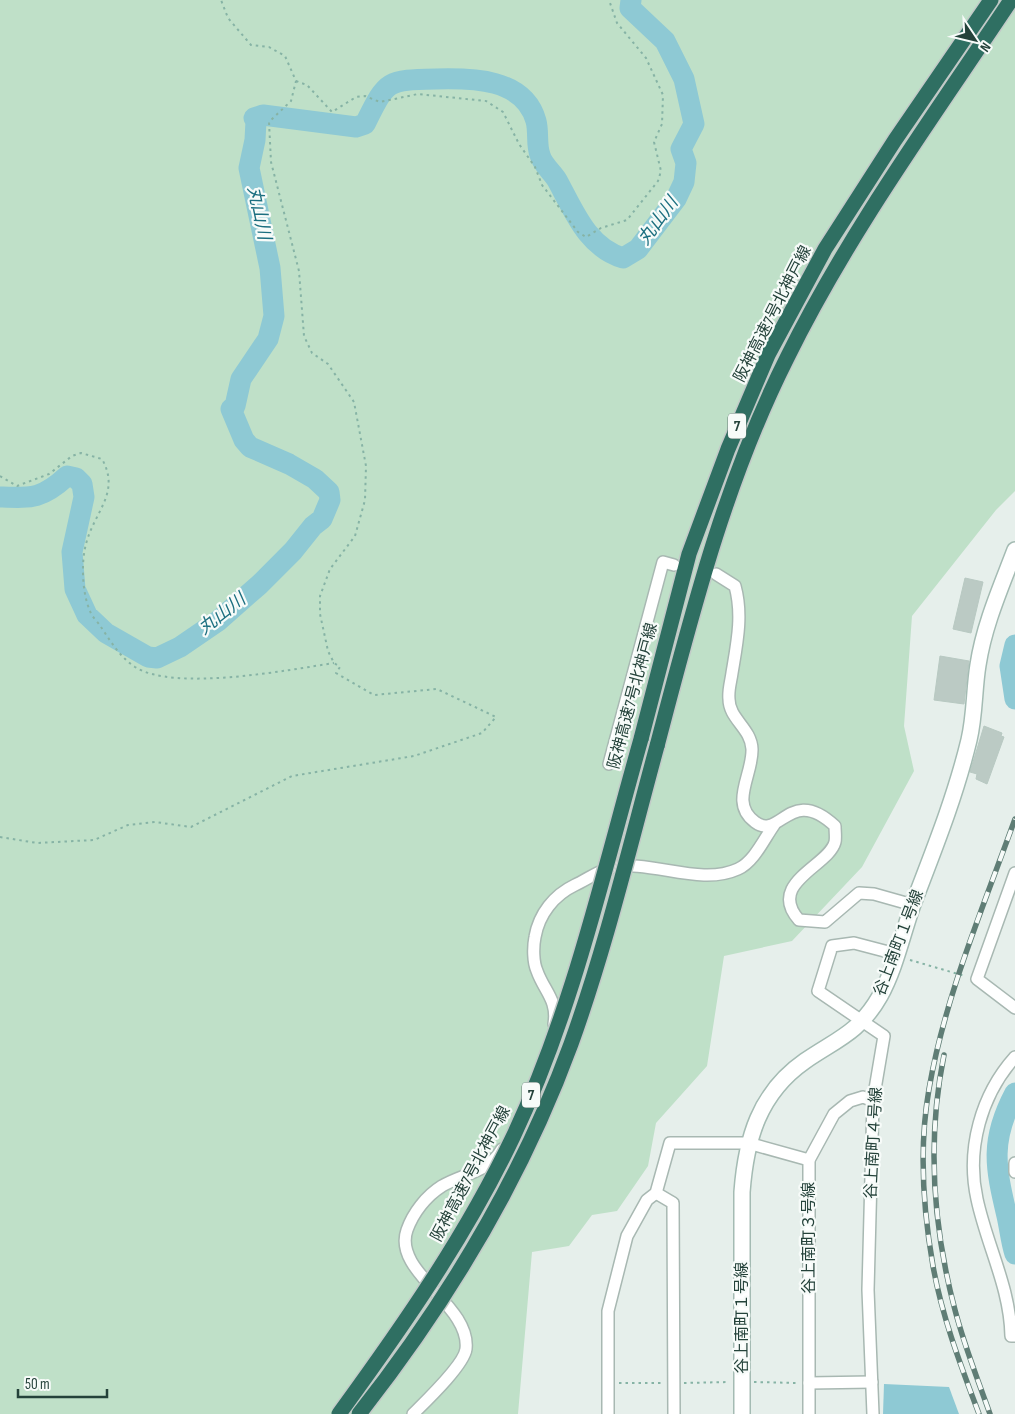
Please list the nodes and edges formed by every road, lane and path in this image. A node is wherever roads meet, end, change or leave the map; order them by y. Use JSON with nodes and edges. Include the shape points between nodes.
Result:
{"nodes":[{"id":1,"x":221,"y":0,"type":"edge"},
{"id":2,"x":609,"y":0,"type":"edge"},
{"id":3,"x":991,"y":0,"type":"edge"},
{"id":4,"x":1011,"y":0,"type":"edge"},
{"id":5,"x":296,"y":81,"type":"junction"},
{"id":6,"x":0,"y":476,"type":"edge"},
{"id":7,"x":1015,"y":550,"type":"edge"},
{"id":8,"x":674,"y":565,"type":"dead end"},
{"id":9,"x":716,"y":574,"type":"dead end"},
{"id":10,"x":334,"y":663,"type":"junction"},
{"id":11,"x":609,"y":764,"type":"dead end"},
{"id":12,"x":774,"y":825,"type":"junction"},
{"id":13,"x":0,"y":837,"type":"edge"},
{"id":14,"x":1015,"y":873,"type":"edge"},
{"id":15,"x":913,"y":905,"type":"junction"},
{"id":16,"x":901,"y":956,"type":"junction"},
{"id":17,"x":977,"y":979,"type":"junction"},
{"id":18,"x":1015,"y":1008,"type":"edge"},
{"id":19,"x":862,"y":1022,"type":"junction"},
{"id":20,"x":1015,"y":1057,"type":"edge"},
{"id":21,"x":873,"y":1101,"type":"junction"},
{"id":22,"x":748,"y":1143,"type":"junction"},
{"id":23,"x":809,"y":1160,"type":"junction"},
{"id":24,"x":1015,"y":1163,"type":"edge"},
{"id":25,"x":1015,"y":1172,"type":"edge"},
{"id":26,"x":656,"y":1193,"type":"junction"},
{"id":27,"x":1015,"y":1336,"type":"edge"},
{"id":28,"x":742,"y":1382,"type":"junction"},
{"id":29,"x":872,"y":1382,"type":"junction"},
{"id":30,"x":606,"y":1383,"type":"junction"},
{"id":31,"x":674,"y":1383,"type":"junction"},
{"id":32,"x":809,"y":1383,"type":"junction"},
{"id":33,"x":338,"y":1414,"type":"edge"},
{"id":34,"x":359,"y":1414,"type":"edge"},
{"id":35,"x":413,"y":1414,"type":"edge"},
{"id":36,"x":608,"y":1414,"type":"edge"},
{"id":37,"x":674,"y":1414,"type":"edge"},
{"id":38,"x":742,"y":1414,"type":"edge"},
{"id":39,"x":809,"y":1414,"type":"edge"},
{"id":40,"x":873,"y":1414,"type":"edge"}],
"edges":[{"from":1,"to":5,"type":"path","via":[[228,18],[251,45],[269,47],[285,56]]},
{"from":2,"to":5,"type":"path","via":[[617,23],[646,58],[663,95],[662,124],[654,142],[661,171],[658,181],[627,220],[601,228],[586,237],[578,232],[542,185],[536,167],[519,144],[503,112],[486,101],[418,94],[380,102],[356,96],[332,112],[307,86]]},
{"from":3,"to":33,"type":"highway","name":"阪神高速7号北神戸線","number":"7","bridge":true,"via":[[825,249],[768,355],[689,554],[576,974],[546,1059],[513,1138],[448,1256],[398,1333]]},
{"from":4,"to":34,"type":"highway","name":"阪神高速7号北神戸線","number":"7","bridge":true,"via":[[824,287],[786,358],[724,506],[697,594],[612,912],[570,1044],[527,1149],[468,1260],[392,1372]]},
{"from":5,"to":10,"type":"path","via":[[291,101],[269,122],[272,162],[299,271],[304,336],[312,353],[328,364],[354,402],[366,466],[365,500],[355,536],[330,569],[320,596],[320,614]]},
{"from":6,"to":10,"type":"path","via":[[17,486],[48,474],[81,453],[102,459],[110,487],[86,542],[83,571],[90,611],[121,656],[135,667],[168,677],[230,678]]},
{"from":7,"to":15,"type":"street","name":"谷上南町１号線","via":[[986,631],[978,664],[969,738],[947,817]]},
{"from":8,"to":11,"type":"street","via":[[663,562]]},
{"from":9,"to":12,"type":"street","via":[[735,586],[740,604],[728,699],[731,714],[745,729],[752,746],[742,805],[756,824]]},
{"from":10,"to":13,"type":"path","via":[[340,667],[336,673],[374,695],[437,689],[496,717],[482,733],[414,756],[292,776],[191,827],[155,822],[128,825],[94,840],[37,843]]},
{"from":12,"to":15,"type":"street","via":[[783,817],[807,809],[822,815],[835,826],[835,843],[793,888],[789,903],[799,920],[825,922],[859,893]]},
{"from":12,"to":35,"type":"street","via":[[750,859],[728,873],[698,875],[648,867],[610,868],[553,899],[542,916],[535,936],[536,970],[556,1011],[539,1077],[498,1157],[481,1170],[443,1186],[427,1198],[416,1212],[404,1241],[407,1254],[422,1277],[452,1310],[462,1329],[466,1349],[439,1388]]},
{"from":14,"to":17,"type":"street"},
{"from":15,"to":16,"type":"street","name":"谷上南町１号線"},
{"from":16,"to":17,"type":"path"},
{"from":16,"to":19,"type":"street","name":"谷上南町１号線"},
{"from":16,"to":19,"type":"street","name":"谷上南町４号線","via":[[854,943],[832,946],[818,991]]},
{"from":17,"to":18,"type":"street"},
{"from":19,"to":21,"type":"street","name":"谷上南町４号線","via":[[884,1036]]},
{"from":19,"to":22,"type":"street","name":"谷上南町１号線","via":[[778,1084],[759,1114]]},
{"from":20,"to":27,"type":"street","via":[[988,1096],[976,1133],[972,1165],[977,1200],[1004,1285],[1011,1336]]},
{"from":21,"to":23,"type":"street","name":"谷上南町３号線","via":[[862,1097],[850,1101],[834,1114]]},
{"from":21,"to":29,"type":"street","name":"谷上南町４号線","via":[[868,1290]]},
{"from":22,"to":23,"type":"street"},
{"from":22,"to":26,"type":"street","via":[[670,1143]]},
{"from":22,"to":28,"type":"street","name":"谷上南町１号線","via":[[742,1192]]},
{"from":23,"to":32,"type":"street","name":"谷上南町３号線"},
{"from":24,"to":25,"type":"street"},
{"from":26,"to":30,"type":"street","via":[[647,1200],[627,1236],[608,1311]]},
{"from":26,"to":31,"type":"street","via":[[674,1203]]},
{"from":28,"to":31,"type":"path"},
{"from":28,"to":32,"type":"path"},
{"from":28,"to":38,"type":"street","name":"谷上南町１号線"},
{"from":29,"to":32,"type":"street"},
{"from":29,"to":40,"type":"street","name":"谷上南町４号線"},
{"from":30,"to":31,"type":"path"},
{"from":30,"to":36,"type":"street"},
{"from":31,"to":37,"type":"street"},
{"from":32,"to":39,"type":"street","name":"谷上南町３号線"}]}
